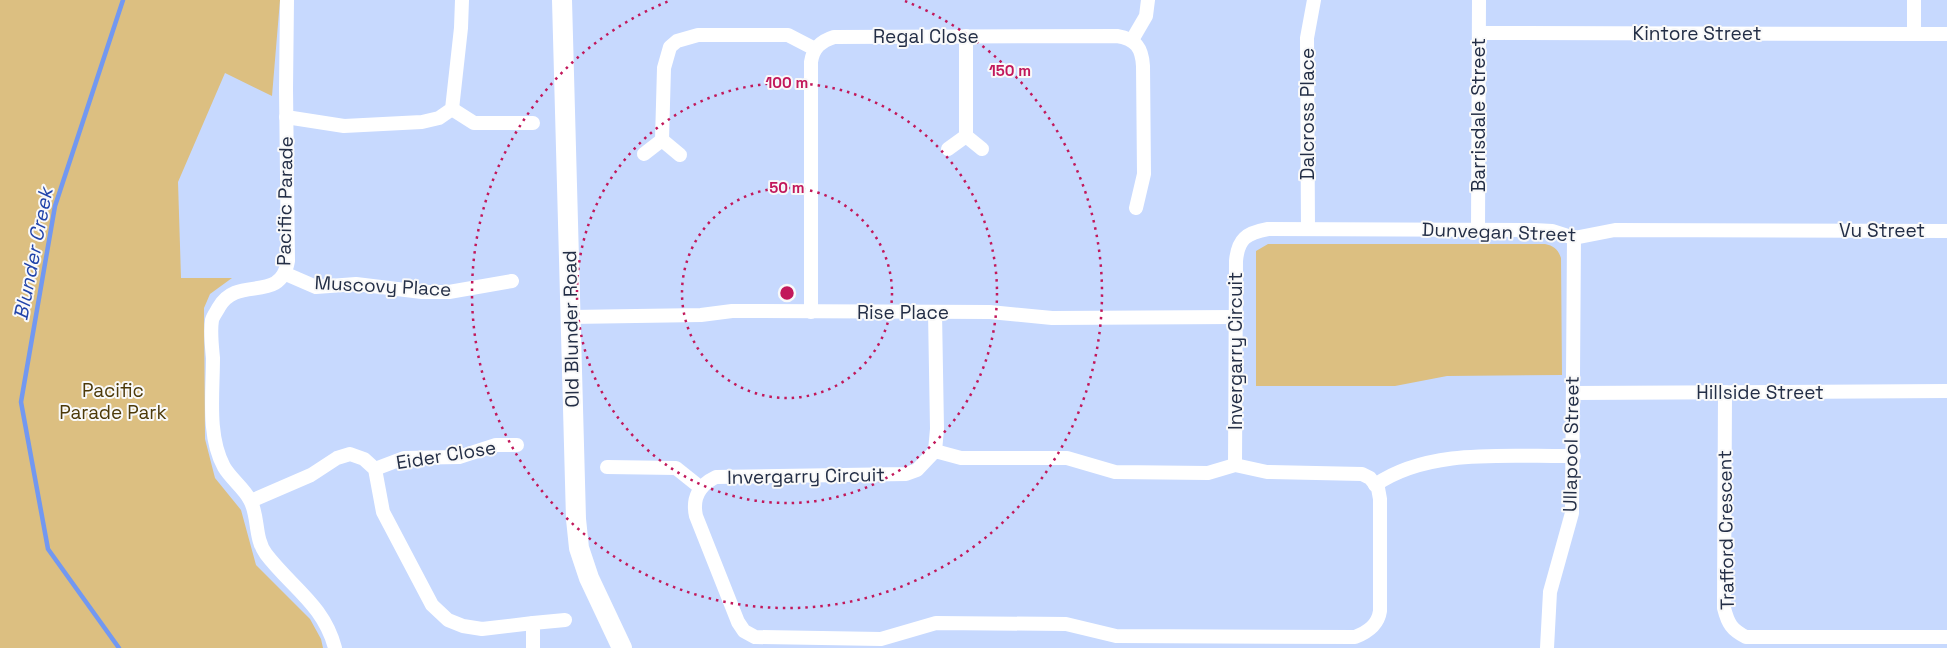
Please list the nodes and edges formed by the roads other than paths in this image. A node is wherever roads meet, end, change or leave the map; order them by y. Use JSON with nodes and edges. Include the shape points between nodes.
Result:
{"nodes":[{"id":1,"x":287,"y":0,"type":"edge"},
{"id":2,"x":462,"y":0,"type":"edge"},
{"id":3,"x":562,"y":0,"type":"edge"},
{"id":4,"x":1148,"y":0,"type":"edge"},
{"id":5,"x":1314,"y":0,"type":"edge"},
{"id":6,"x":1479,"y":0,"type":"edge"},
{"id":7,"x":1914,"y":0,"type":"edge"},
{"id":8,"x":1479,"y":33,"type":"junction"},
{"id":9,"x":1914,"y":34,"type":"junction"},
{"id":10,"x":1947,"y":34,"type":"edge"},
{"id":11,"x":966,"y":36,"type":"junction"},
{"id":12,"x":1132,"y":40,"type":"junction"},
{"id":13,"x":815,"y":50,"type":"junction"},
{"id":14,"x":452,"y":109,"type":"junction"},
{"id":15,"x":286,"y":117,"type":"junction"},
{"id":16,"x":533,"y":123,"type":"dead end"},
{"id":17,"x":966,"y":136,"type":"junction"},
{"id":18,"x":662,"y":140,"type":"junction"},
{"id":19,"x":948,"y":149,"type":"dead end"},
{"id":20,"x":982,"y":149,"type":"dead end"},
{"id":21,"x":644,"y":154,"type":"dead end"},
{"id":22,"x":680,"y":155,"type":"dead end"},
{"id":23,"x":1136,"y":208,"type":"dead end"},
{"id":24,"x":1308,"y":229,"type":"junction"},
{"id":25,"x":1478,"y":230,"type":"junction"},
{"id":26,"x":1818,"y":230,"type":"joint"},
{"id":27,"x":1947,"y":231,"type":"edge"},
{"id":28,"x":1574,"y":238,"type":"junction"},
{"id":29,"x":1243,"y":239,"type":"joint"},
{"id":30,"x":286,"y":274,"type":"junction"},
{"id":31,"x":512,"y":281,"type":"dead end"},
{"id":32,"x":811,"y":312,"type":"junction"},
{"id":33,"x":935,"y":312,"type":"junction"},
{"id":34,"x":571,"y":317,"type":"junction"},
{"id":35,"x":1235,"y":317,"type":"junction"},
{"id":36,"x":1947,"y":391,"type":"edge"},
{"id":37,"x":1725,"y":392,"type":"junction"},
{"id":38,"x":1573,"y":393,"type":"junction"},
{"id":39,"x":517,"y":445,"type":"dead end"},
{"id":40,"x":935,"y":451,"type":"junction"},
{"id":41,"x":1574,"y":456,"type":"junction"},
{"id":42,"x":1234,"y":465,"type":"junction"},
{"id":43,"x":607,"y":467,"type":"dead end"},
{"id":44,"x":375,"y":469,"type":"junction"},
{"id":45,"x":1375,"y":485,"type":"junction"},
{"id":46,"x":701,"y":488,"type":"junction"},
{"id":47,"x":251,"y":501,"type":"junction"},
{"id":48,"x":565,"y":620,"type":"dead end"},
{"id":49,"x":533,"y":623,"type":"junction"},
{"id":50,"x":1947,"y":637,"type":"edge"},
{"id":51,"x":335,"y":648,"type":"edge"},
{"id":52,"x":533,"y":648,"type":"edge"},
{"id":53,"x":622,"y":648,"type":"edge"},
{"id":54,"x":1547,"y":648,"type":"edge"}],
"edges":[{"from":1,"to":15,"type":"street","name":"Pacific Parade"},
{"from":2,"to":14,"type":"street"},
{"from":3,"to":34,"type":"main road","name":"Old Blunder Road"},
{"from":4,"to":12,"type":"street","via":[[1146,16]]},
{"from":5,"to":24,"type":"street","name":"Dalcross Place","via":[[1307,38]]},
{"from":6,"to":8,"type":"street","name":"Barrisdale Street"},
{"from":7,"to":9,"type":"street"},
{"from":8,"to":9,"type":"street","name":"Kintore Street"},
{"from":8,"to":25,"type":"street","name":"Barrisdale Street"},
{"from":9,"to":10,"type":"street","name":"Kintore Street"},
{"from":11,"to":12,"type":"street","name":"Regal Close","via":[[1117,36]]},
{"from":11,"to":13,"type":"street","name":"Regal Close","via":[[834,37],[826,39]]},
{"from":11,"to":17,"type":"street"},
{"from":12,"to":23,"type":"street","via":[[1141,51],[1143,66],[1144,174]]},
{"from":13,"to":18,"type":"street","via":[[788,35],[698,35],[677,41],[670,47],[664,68]]},
{"from":13,"to":32,"type":"street","via":[[812,62]]},
{"from":14,"to":15,"type":"street","via":[[439,118],[422,122],[344,126]]},
{"from":14,"to":16,"type":"street","via":[[474,122]]},
{"from":15,"to":30,"type":"street","name":"Pacific Parade"},
{"from":17,"to":19,"type":"street"},
{"from":17,"to":20,"type":"street"},
{"from":18,"to":21,"type":"street"},
{"from":18,"to":22,"type":"street"},
{"from":24,"to":25,"type":"street","name":"Dunvegan Street"},
{"from":24,"to":29,"type":"street","name":"Dunvegan Street","via":[[1253,231]]},
{"from":25,"to":28,"type":"street","name":"Dunvegan Street","via":[[1552,231]]},
{"from":26,"to":27,"type":"street","name":"Vu Street"},
{"from":26,"to":28,"type":"street","name":"Dunvegan Street","via":[[1615,230]]},
{"from":28,"to":38,"type":"street","name":"Ullapool Street"},
{"from":29,"to":35,"type":"street","name":"Invergarry Circuit","via":[[1237,248]]},
{"from":30,"to":31,"type":"street","name":"Muscovy Place","via":[[316,287],[356,284],[422,292],[449,292]]},
{"from":30,"to":47,"type":"street","name":"Pacific Parade","via":[[267,288],[233,292],[212,319],[216,449],[224,468]]},
{"from":32,"to":33,"type":"street","name":"Rise Place"},
{"from":32,"to":34,"type":"street","name":"Rise Place","via":[[732,311],[701,315]]},
{"from":33,"to":35,"type":"street","name":"Rise Place","via":[[990,312],[1052,318]]},
{"from":33,"to":40,"type":"street"},
{"from":34,"to":53,"type":"main road","name":"Old Blunder Road","via":[[579,548]]},
{"from":35,"to":42,"type":"street","name":"Invergarry Circuit"},
{"from":36,"to":37,"type":"street","name":"Hillside Street"},
{"from":37,"to":38,"type":"street","name":"Hillside Street"},
{"from":37,"to":50,"type":"street","name":"Trafford Crescent","via":[[1724,608],[1728,623],[1734,630],[1746,638]]},
{"from":38,"to":41,"type":"street","name":"Ullapool Street"},
{"from":39,"to":44,"type":"street","name":"Eider Close","via":[[496,445],[458,457],[404,458]]},
{"from":40,"to":42,"type":"street","via":[[961,458],[1067,458],[1115,472],[1208,473]]},
{"from":40,"to":46,"type":"street","name":"Invergarry Circuit","via":[[917,470],[906,474],[729,475],[716,477]]},
{"from":41,"to":45,"type":"street","via":[[1448,457],[1388,476]]},
{"from":41,"to":54,"type":"street","name":"Ullapool Street","via":[[1572,513],[1550,592]]},
{"from":42,"to":45,"type":"street","via":[[1267,472],[1362,474]]},
{"from":43,"to":46,"type":"street","via":[[676,468]]},
{"from":44,"to":47,"type":"street","via":[[364,459],[350,454]]},
{"from":44,"to":49,"type":"street","via":[[383,512],[432,605],[448,620],[463,626],[482,629]]},
{"from":45,"to":46,"type":"street","name":"Invergarry Circuit","via":[[1380,499],[1379,618],[1372,628],[1355,637],[1116,636],[1066,624],[936,623],[881,639],[755,637],[744,631],[696,516],[694,498]]},
{"from":47,"to":51,"type":"street","name":"Pacific Parade","via":[[258,538],[265,553],[303,591],[319,613]]},
{"from":48,"to":49,"type":"street"},
{"from":49,"to":52,"type":"street"}]}
